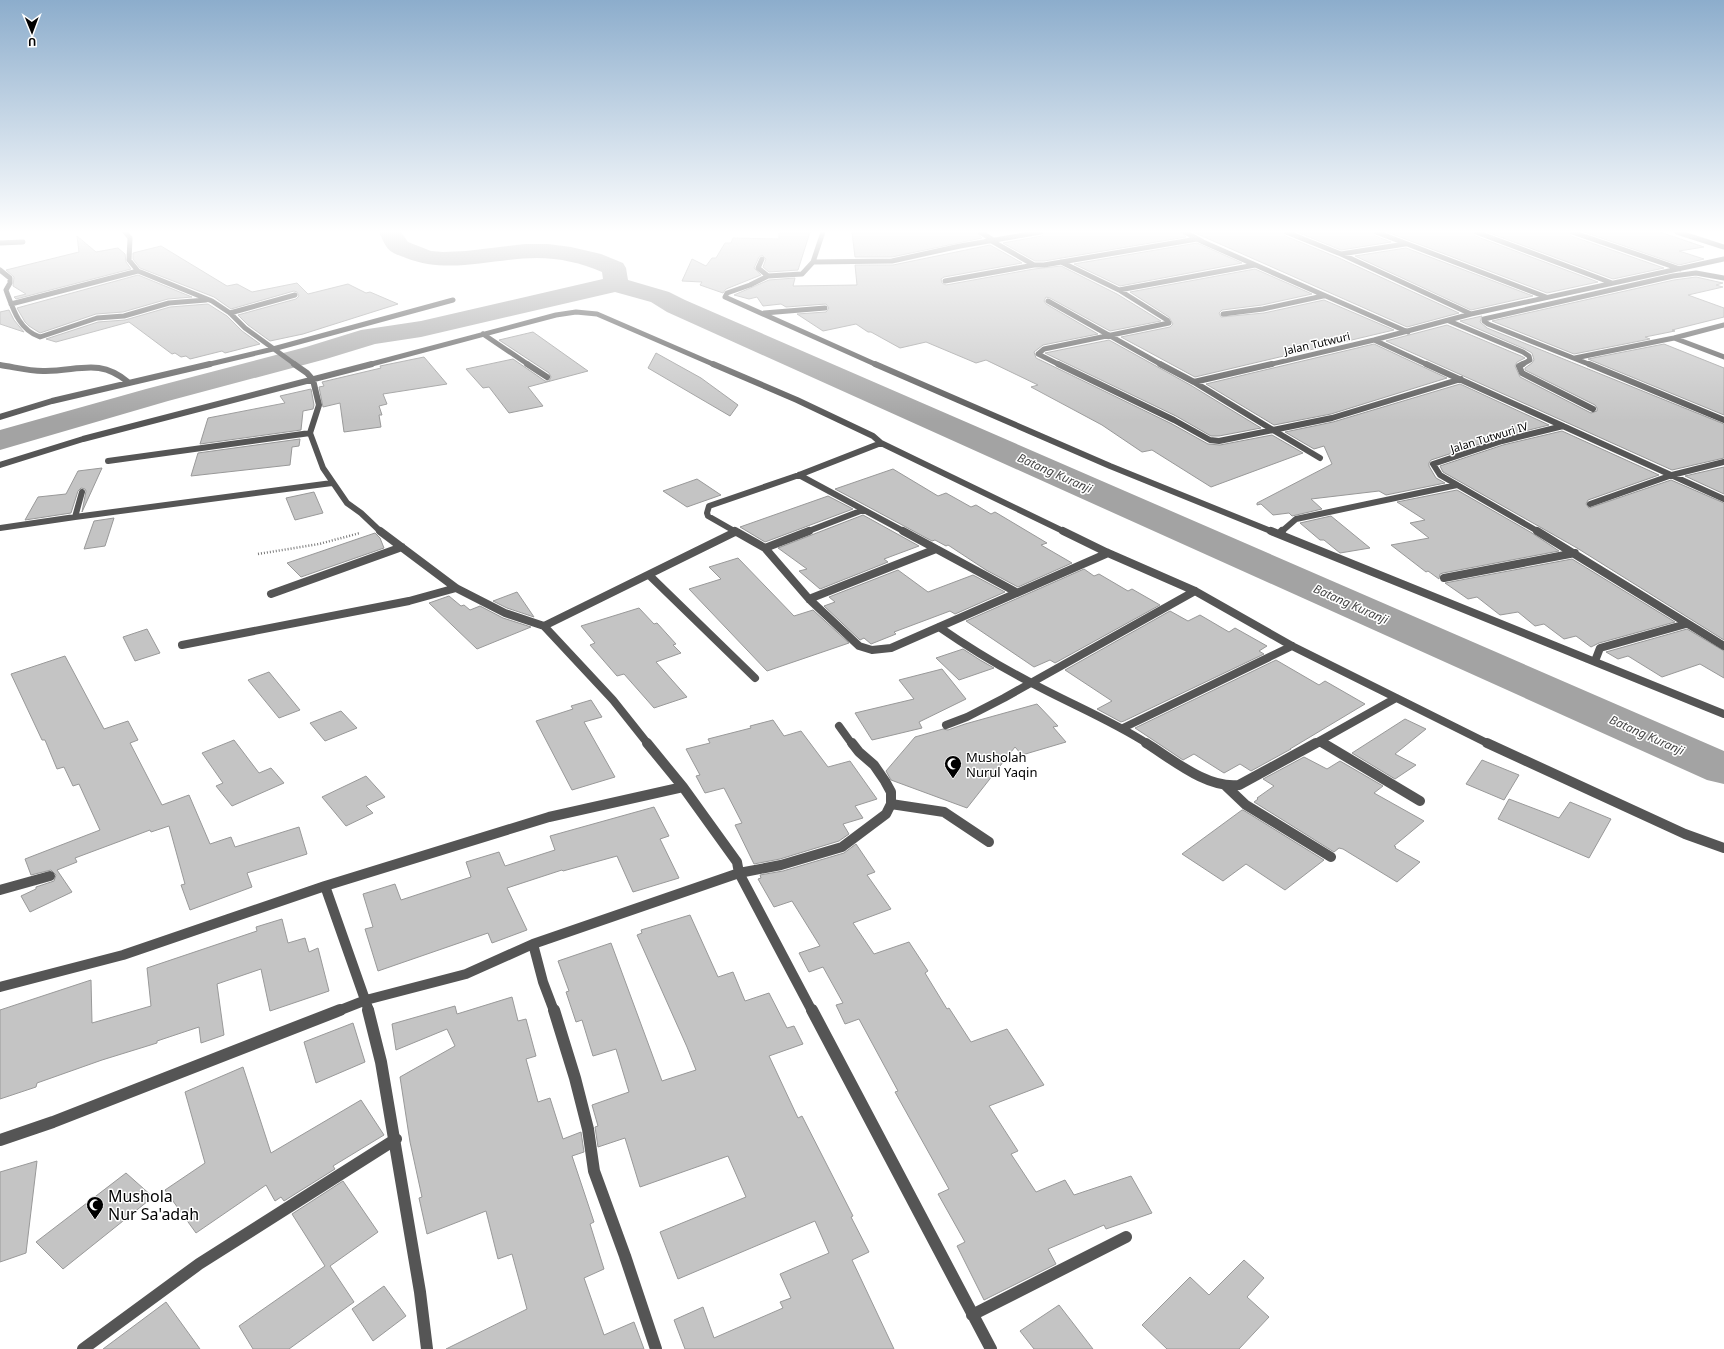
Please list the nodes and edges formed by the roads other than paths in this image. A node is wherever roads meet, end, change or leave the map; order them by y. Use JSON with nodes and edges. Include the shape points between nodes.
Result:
{"nodes":[{"id":1,"x":8,"y":295,"type":"edge"},
{"id":2,"x":46,"y":295,"type":"edge"},
{"id":3,"x":197,"y":295,"type":"edge"},
{"id":4,"x":295,"y":295,"type":"dead end"},
{"id":5,"x":725,"y":295,"type":"edge"},
{"id":6,"x":1127,"y":295,"type":"edge"},
{"id":7,"x":1430,"y":295,"type":"edge"},
{"id":8,"x":1542,"y":295,"type":"edge"},
{"id":9,"x":1557,"y":295,"type":"edge"},
{"id":10,"x":1590,"y":295,"type":"edge"},
{"id":11,"x":1323,"y":296,"type":"joint"},
{"id":12,"x":1547,"y":297,"type":"junction"},
{"id":13,"x":209,"y":300,"type":"junction"},
{"id":14,"x":454,"y":300,"type":"dead end"},
{"id":15,"x":1048,"y":301,"type":"dead end"},
{"id":16,"x":11,"y":304,"type":"junction"},
{"id":17,"x":825,"y":308,"type":"dead end"},
{"id":18,"x":230,"y":313,"type":"junction"},
{"id":19,"x":764,"y":313,"type":"junction"},
{"id":20,"x":1223,"y":314,"type":"dead end"},
{"id":21,"x":1471,"y":314,"type":"junction"},
{"id":22,"x":1449,"y":321,"type":"junction"},
{"id":23,"x":1724,"y":325,"type":"edge"},
{"id":24,"x":1408,"y":332,"type":"junction"},
{"id":25,"x":483,"y":334,"type":"junction"},
{"id":26,"x":1110,"y":336,"type":"junction"},
{"id":27,"x":1674,"y":338,"type":"junction"},
{"id":28,"x":1374,"y":340,"type":"junction"},
{"id":29,"x":276,"y":350,"type":"junction"},
{"id":30,"x":1724,"y":357,"type":"edge"},
{"id":31,"x":1575,"y":358,"type":"junction"},
{"id":32,"x":0,"y":365,"type":"edge"},
{"id":33,"x":547,"y":377,"type":"dead end"},
{"id":34,"x":1461,"y":379,"type":"junction"},
{"id":35,"x":313,"y":380,"type":"junction"},
{"id":36,"x":128,"y":382,"type":"junction"},
{"id":37,"x":1194,"y":382,"type":"junction"},
{"id":38,"x":1593,"y":409,"type":"dead end"},
{"id":39,"x":0,"y":417,"type":"edge"},
{"id":40,"x":1724,"y":420,"type":"edge"},
{"id":41,"x":1563,"y":426,"type":"junction"},
{"id":42,"x":1273,"y":430,"type":"junction"},
{"id":43,"x":310,"y":433,"type":"junction"},
{"id":44,"x":881,"y":443,"type":"junction"},
{"id":45,"x":1320,"y":458,"type":"dead end"},
{"id":46,"x":108,"y":461,"type":"dead end"},
{"id":47,"x":1724,"y":462,"type":"edge"},
{"id":48,"x":0,"y":465,"type":"edge"},
{"id":49,"x":1672,"y":475,"type":"junction"},
{"id":50,"x":799,"y":476,"type":"junction"},
{"id":51,"x":332,"y":483,"type":"junction"},
{"id":52,"x":1457,"y":485,"type":"junction"},
{"id":53,"x":82,"y":492,"type":"dead end"},
{"id":54,"x":1724,"y":499,"type":"edge"},
{"id":55,"x":1590,"y":504,"type":"dead end"},
{"id":56,"x":863,"y":510,"type":"junction"},
{"id":57,"x":75,"y":517,"type":"junction"},
{"id":58,"x":0,"y":528,"type":"edge"},
{"id":59,"x":735,"y":532,"type":"junction"},
{"id":60,"x":1280,"y":533,"type":"junction"},
{"id":61,"x":402,"y":547,"type":"junction"},
{"id":62,"x":765,"y":548,"type":"junction"},
{"id":63,"x":936,"y":549,"type":"junction"},
{"id":64,"x":1108,"y":553,"type":"junction"},
{"id":65,"x":1575,"y":553,"type":"junction"},
{"id":66,"x":649,"y":575,"type":"junction"},
{"id":67,"x":1444,"y":578,"type":"dead end"},
{"id":68,"x":456,"y":588,"type":"junction"},
{"id":69,"x":1195,"y":591,"type":"junction"},
{"id":70,"x":1016,"y":592,"type":"junction"},
{"id":71,"x":271,"y":594,"type":"dead end"},
{"id":72,"x":809,"y":599,"type":"junction"},
{"id":73,"x":1686,"y":624,"type":"junction"},
{"id":74,"x":544,"y":626,"type":"junction"},
{"id":75,"x":939,"y":627,"type":"junction"},
{"id":76,"x":182,"y":645,"type":"dead end"},
{"id":77,"x":1292,"y":646,"type":"junction"},
{"id":78,"x":1724,"y":646,"type":"edge"},
{"id":79,"x":1595,"y":661,"type":"junction"},
{"id":80,"x":755,"y":678,"type":"dead end"},
{"id":81,"x":1029,"y":682,"type":"junction"},
{"id":82,"x":1396,"y":698,"type":"junction"},
{"id":83,"x":1724,"y":714,"type":"edge"},
{"id":84,"x":946,"y":724,"type":"dead end"},
{"id":85,"x":839,"y":726,"type":"dead end"},
{"id":86,"x":1123,"y":728,"type":"junction"},
{"id":87,"x":1320,"y":741,"type":"junction"},
{"id":88,"x":1226,"y":786,"type":"junction"},
{"id":89,"x":683,"y":787,"type":"junction"},
{"id":90,"x":1420,"y":801,"type":"dead end"},
{"id":91,"x":891,"y":804,"type":"junction"},
{"id":92,"x":989,"y":842,"type":"dead end"},
{"id":93,"x":1724,"y":848,"type":"edge"},
{"id":94,"x":1331,"y":857,"type":"dead end"},
{"id":95,"x":739,"y":873,"type":"junction"},
{"id":96,"x":50,"y":876,"type":"dead end"},
{"id":97,"x":326,"y":886,"type":"junction"},
{"id":98,"x":0,"y":890,"type":"edge"},
{"id":99,"x":533,"y":944,"type":"junction"},
{"id":100,"x":0,"y":987,"type":"edge"},
{"id":101,"x":366,"y":1000,"type":"junction"},
{"id":102,"x":396,"y":1139,"type":"junction"},
{"id":103,"x":0,"y":1140,"type":"edge"},
{"id":104,"x":1126,"y":1237,"type":"dead end"},
{"id":105,"x":972,"y":1315,"type":"junction"},
{"id":106,"x":82,"y":1349,"type":"edge"},
{"id":107,"x":427,"y":1349,"type":"edge"},
{"id":108,"x":656,"y":1349,"type":"edge"},
{"id":109,"x":991,"y":1349,"type":"edge"}],
"edges":[{"from":1,"to":16,"type":"street"},
{"from":2,"to":16,"type":"street"},
{"from":3,"to":13,"type":"street"},
{"from":4,"to":18,"type":"street"},
{"from":5,"to":19,"type":"street"},
{"from":6,"to":26,"type":"street","via":[[1169,323]]},
{"from":7,"to":21,"type":"street"},
{"from":8,"to":12,"type":"street"},
{"from":9,"to":12,"type":"street","name":"Jalan Tutwuri"},
{"from":10,"to":31,"type":"street","via":[[1484,319],[1485,323]]},
{"from":11,"to":20,"type":"street"},
{"from":11,"to":24,"type":"street"},
{"from":12,"to":21,"type":"street","name":"Jalan Tutwuri"},
{"from":13,"to":16,"type":"street","via":[[169,303],[124,316],[97,318],[40,337],[32,336],[24,329]]},
{"from":13,"to":18,"type":"street"},
{"from":14,"to":29,"type":"street"},
{"from":15,"to":26,"type":"street"},
{"from":17,"to":19,"type":"street"},
{"from":18,"to":29,"type":"street","via":[[245,328]]},
{"from":19,"to":60,"type":"street","via":[[1004,421]]},
{"from":21,"to":22,"type":"street","name":"Jalan Tutwuri"},
{"from":22,"to":24,"type":"street","name":"Jalan Tutwuri"},
{"from":22,"to":38,"type":"street","via":[[1523,352],[1530,360],[1519,366],[1522,373]]},
{"from":23,"to":27,"type":"street"},
{"from":24,"to":28,"type":"street","name":"Jalan Tutwuri"},
{"from":25,"to":33,"type":"street"},
{"from":25,"to":35,"type":"street"},
{"from":25,"to":44,"type":"street","via":[[556,315],[576,312],[598,314],[804,404],[874,436]]},
{"from":26,"to":37,"type":"street"},
{"from":26,"to":42,"type":"street","via":[[1044,349],[1038,354],[1210,440],[1219,441]]},
{"from":27,"to":30,"type":"street"},
{"from":27,"to":31,"type":"street"},
{"from":28,"to":34,"type":"street"},
{"from":28,"to":37,"type":"street","name":"Jalan Tutwuri"},
{"from":29,"to":35,"type":"street"},
{"from":29,"to":36,"type":"street"},
{"from":31,"to":40,"type":"street"},
{"from":32,"to":36,"type":"street","via":[[49,371],[99,368],[117,372]]},
{"from":34,"to":41,"type":"street"},
{"from":34,"to":42,"type":"street","via":[[1332,418]]},
{"from":35,"to":43,"type":"street","via":[[319,405]]},
{"from":35,"to":48,"type":"street","via":[[83,439]]},
{"from":36,"to":39,"type":"street"},
{"from":37,"to":42,"type":"street"},
{"from":41,"to":49,"type":"street"},
{"from":41,"to":52,"type":"street","name":"Jalan Tutwuri IV","via":[[1502,441],[1433,464],[1440,475]]},
{"from":42,"to":45,"type":"street"},
{"from":43,"to":46,"type":"street"},
{"from":43,"to":51,"type":"street","via":[[323,468]]},
{"from":44,"to":50,"type":"street"},
{"from":44,"to":64,"type":"street"},
{"from":47,"to":49,"type":"street"},
{"from":49,"to":54,"type":"street"},
{"from":49,"to":55,"type":"street"},
{"from":50,"to":56,"type":"street"},
{"from":50,"to":59,"type":"street","via":[[709,506],[708,516]]},
{"from":51,"to":57,"type":"street"},
{"from":51,"to":61,"type":"street","via":[[347,503]]},
{"from":52,"to":60,"type":"street","via":[[1296,519]]},
{"from":52,"to":65,"type":"street"},
{"from":53,"to":57,"type":"street"},
{"from":56,"to":62,"type":"street"},
{"from":56,"to":63,"type":"street"},
{"from":57,"to":58,"type":"street"},
{"from":59,"to":62,"type":"street"},
{"from":59,"to":66,"type":"street"},
{"from":60,"to":79,"type":"street"},
{"from":61,"to":68,"type":"street"},
{"from":61,"to":71,"type":"street"},
{"from":62,"to":72,"type":"street"},
{"from":63,"to":70,"type":"street"},
{"from":63,"to":72,"type":"street"},
{"from":64,"to":69,"type":"street"},
{"from":64,"to":70,"type":"street"},
{"from":65,"to":67,"type":"street"},
{"from":65,"to":73,"type":"street"},
{"from":66,"to":74,"type":"street"},
{"from":66,"to":80,"type":"street"},
{"from":68,"to":74,"type":"street","via":[[505,613]]},
{"from":68,"to":76,"type":"street","via":[[409,601]]},
{"from":69,"to":77,"type":"street"},
{"from":69,"to":81,"type":"street"},
{"from":70,"to":75,"type":"street"},
{"from":72,"to":75,"type":"street","via":[[859,646],[872,650],[891,648]]},
{"from":73,"to":78,"type":"street"},
{"from":73,"to":79,"type":"street","via":[[1600,648]]},
{"from":74,"to":89,"type":"street","via":[[613,700]]},
{"from":75,"to":81,"type":"street","via":[[978,654]]},
{"from":77,"to":82,"type":"street"},
{"from":77,"to":86,"type":"street"},
{"from":79,"to":83,"type":"street"},
{"from":81,"to":84,"type":"street","via":[[967,717]]},
{"from":81,"to":86,"type":"street"},
{"from":82,"to":87,"type":"street"},
{"from":82,"to":93,"type":"street","via":[[1518,758],[1685,834]]},
{"from":85,"to":91,"type":"street","via":[[885,781],[891,792]]},
{"from":86,"to":88,"type":"street","via":[[1206,780]]},
{"from":87,"to":88,"type":"street","via":[[1239,784]]},
{"from":87,"to":90,"type":"street"},
{"from":88,"to":94,"type":"street","via":[[1246,805]]},
{"from":89,"to":95,"type":"street","via":[[737,862]]},
{"from":89,"to":97,"type":"street","via":[[549,817]]},
{"from":91,"to":92,"type":"street","via":[[944,812]]},
{"from":91,"to":95,"type":"street","via":[[886,814],[842,847],[781,865]]},
{"from":95,"to":99,"type":"street"},
{"from":95,"to":105,"type":"street"},
{"from":96,"to":98,"type":"street"},
{"from":97,"to":100,"type":"street","via":[[123,955]]},
{"from":97,"to":101,"type":"street"},
{"from":99,"to":101,"type":"street","via":[[466,974]]},
{"from":99,"to":108,"type":"street","via":[[542,982],[556,1016],[575,1078],[588,1129],[594,1171]]},
{"from":101,"to":102,"type":"street"},
{"from":101,"to":103,"type":"street"},
{"from":102,"to":106,"type":"street","via":[[198,1264]]},
{"from":102,"to":107,"type":"street"},
{"from":104,"to":105,"type":"street"},
{"from":105,"to":109,"type":"street"}]}
